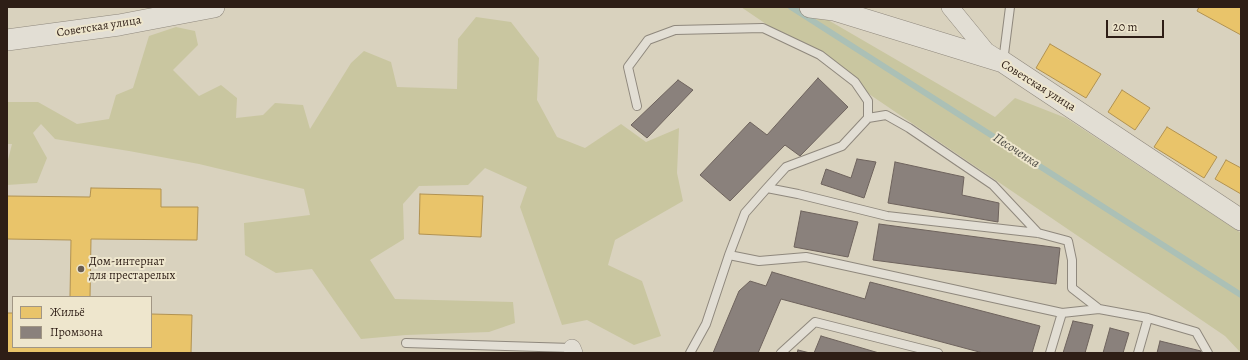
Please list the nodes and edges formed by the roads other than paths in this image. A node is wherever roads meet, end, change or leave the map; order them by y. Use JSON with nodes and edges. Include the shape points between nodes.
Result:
{"nodes":[{"id":1,"x":214,"y":7,"type":"edge"},
{"id":2,"x":810,"y":7,"type":"edge"},
{"id":3,"x":950,"y":7,"type":"edge"},
{"id":4,"x":1010,"y":7,"type":"edge"},
{"id":5,"x":7,"y":40,"type":"edge"},
{"id":6,"x":1003,"y":62,"type":"junction"},
{"id":7,"x":637,"y":106,"type":"dead end"},
{"id":8,"x":868,"y":118,"type":"junction"},
{"id":9,"x":767,"y":188,"type":"junction"},
{"id":10,"x":1241,"y":220,"type":"edge"},
{"id":11,"x":1038,"y":233,"type":"junction"},
{"id":12,"x":729,"y":255,"type":"junction"},
{"id":13,"x":1099,"y":309,"type":"junction"},
{"id":14,"x":1062,"y":313,"type":"junction"},
{"id":15,"x":1148,"y":318,"type":"junction"},
{"id":16,"x":406,"y":343,"type":"dead end"},
{"id":17,"x":573,"y":351,"type":"edge"},
{"id":18,"x":690,"y":353,"type":"edge"},
{"id":19,"x":781,"y":353,"type":"edge"},
{"id":20,"x":938,"y":353,"type":"edge"},
{"id":21,"x":1050,"y":353,"type":"edge"},
{"id":22,"x":1138,"y":353,"type":"edge"},
{"id":23,"x":1208,"y":353,"type":"edge"}],
"edges":[{"from":1,"to":5,"type":"street","name":"Советская улица","via":[[118,25]]},
{"from":2,"to":6,"type":"street","name":"Советская улица","via":[[834,10]]},
{"from":3,"to":6,"type":"street","via":[[986,51]]},
{"from":4,"to":6,"type":"lane"},
{"from":6,"to":10,"type":"street","name":"Советская улица"},
{"from":7,"to":8,"type":"lane","via":[[628,68],[648,40],[675,30],[763,28],[820,55],[855,82],[868,101]]},
{"from":8,"to":9,"type":"lane","via":[[842,146],[786,167]]},
{"from":8,"to":11,"type":"lane","via":[[886,115],[909,128],[993,185]]},
{"from":9,"to":11,"type":"lane","via":[[887,216]]},
{"from":9,"to":12,"type":"lane","via":[[745,213]]},
{"from":11,"to":13,"type":"lane","via":[[1068,242],[1072,260],[1072,288]]},
{"from":12,"to":14,"type":"lane","via":[[759,261],[806,257]]},
{"from":12,"to":18,"type":"lane","via":[[706,324]]},
{"from":13,"to":14,"type":"lane"},
{"from":13,"to":15,"type":"lane"},
{"from":14,"to":21,"type":"lane"},
{"from":15,"to":22,"type":"lane"},
{"from":15,"to":23,"type":"lane","via":[[1196,332]]},
{"from":16,"to":17,"type":"lane"},
{"from":19,"to":20,"type":"lane","via":[[815,322]]}]}
